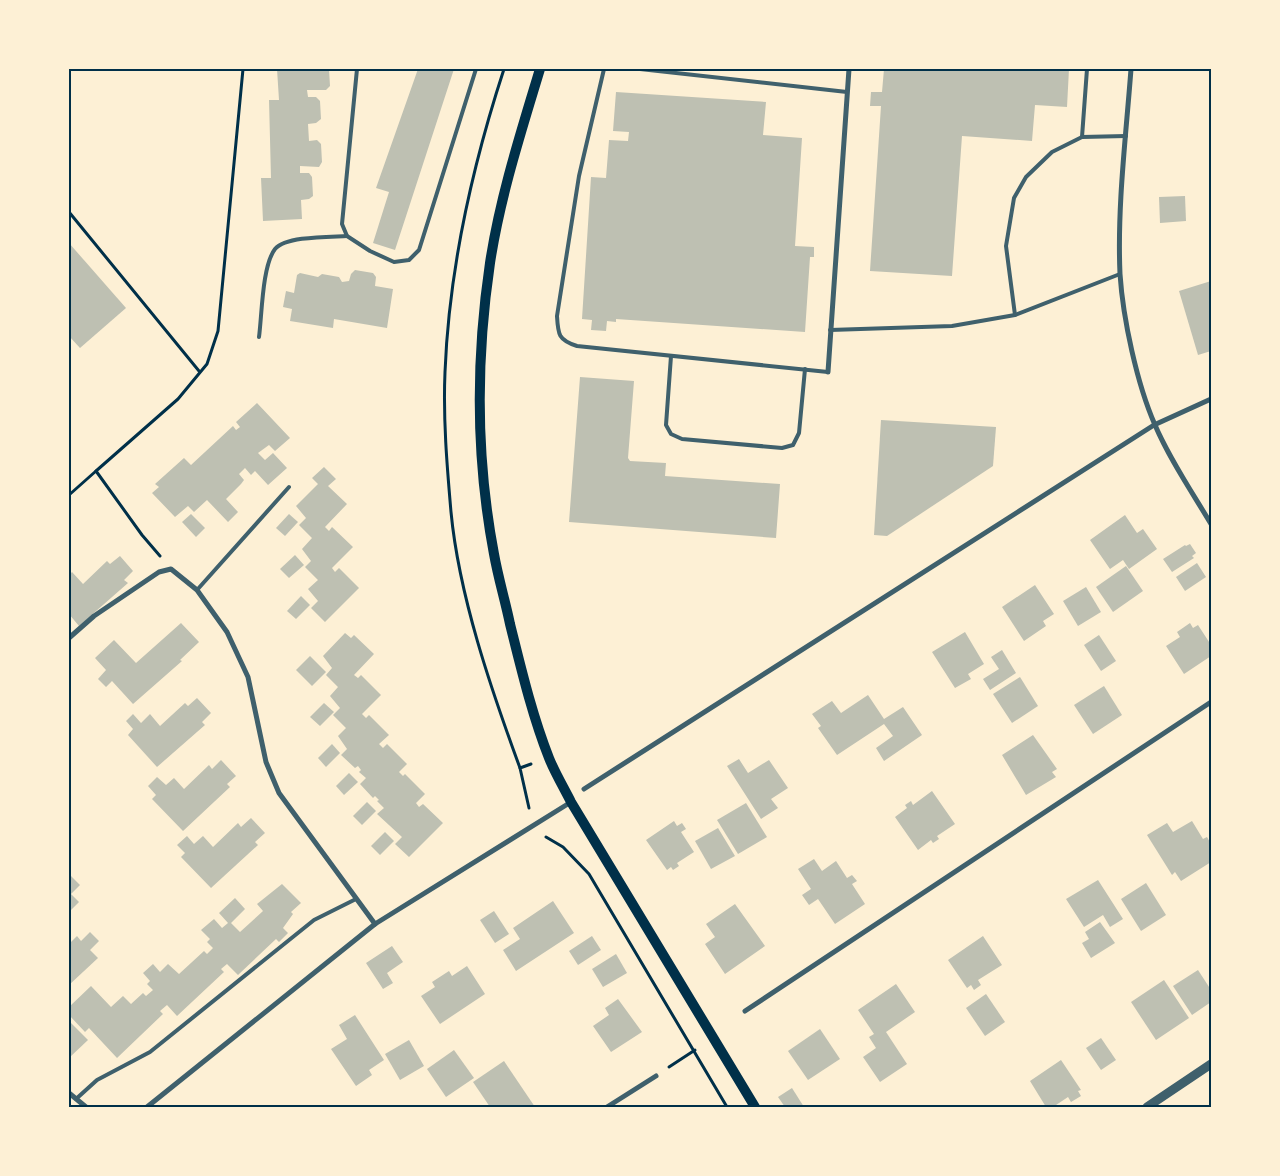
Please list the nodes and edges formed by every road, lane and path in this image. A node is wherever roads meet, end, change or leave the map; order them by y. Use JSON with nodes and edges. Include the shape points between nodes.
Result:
{"nodes":[{"id":1,"x":243,"y":69,"type":"edge"},
{"id":2,"x":357,"y":69,"type":"edge"},
{"id":3,"x":476,"y":69,"type":"edge"},
{"id":4,"x":540,"y":69,"type":"edge"},
{"id":5,"x":604,"y":69,"type":"edge"},
{"id":6,"x":640,"y":69,"type":"edge"},
{"id":7,"x":849,"y":69,"type":"edge"},
{"id":8,"x":1087,"y":69,"type":"edge"},
{"id":9,"x":1131,"y":69,"type":"edge"},
{"id":10,"x":847,"y":92,"type":"junction"},
{"id":11,"x":1126,"y":136,"type":"junction"},
{"id":12,"x":1082,"y":137,"type":"junction"},
{"id":13,"x":69,"y":212,"type":"edge"},
{"id":14,"x":347,"y":236,"type":"junction"},
{"id":15,"x":1120,"y":274,"type":"junction"},
{"id":16,"x":1015,"y":316,"type":"junction"},
{"id":17,"x":830,"y":330,"type":"junction"},
{"id":18,"x":259,"y":337,"type":"dead end"},
{"id":19,"x":671,"y":356,"type":"junction"},
{"id":20,"x":805,"y":370,"type":"junction"},
{"id":21,"x":199,"y":372,"type":"junction"},
{"id":22,"x":828,"y":372,"type":"joint"},
{"id":23,"x":1211,"y":399,"type":"edge"},
{"id":24,"x":1154,"y":424,"type":"junction"},
{"id":25,"x":96,"y":471,"type":"junction"},
{"id":26,"x":289,"y":487,"type":"dead end"},
{"id":27,"x":69,"y":488,"type":"edge"},
{"id":28,"x":75,"y":489,"type":"junction"},
{"id":29,"x":69,"y":495,"type":"edge"},
{"id":30,"x":1211,"y":524,"type":"edge"},
{"id":31,"x":171,"y":569,"type":"junction"},
{"id":32,"x":197,"y":590,"type":"junction"},
{"id":33,"x":69,"y":638,"type":"edge"},
{"id":34,"x":1211,"y":702,"type":"edge"},
{"id":35,"x":531,"y":764,"type":"dead end"},
{"id":36,"x":584,"y":789,"type":"dead end"},
{"id":37,"x":571,"y":802,"type":"junction"},
{"id":38,"x":529,"y":808,"type":"dead end"},
{"id":39,"x":546,"y":837,"type":"dead end"},
{"id":40,"x":356,"y":900,"type":"junction"},
{"id":41,"x":375,"y":924,"type":"junction"},
{"id":42,"x":744,"y":1011,"type":"dead end"},
{"id":43,"x":695,"y":1050,"type":"junction"},
{"id":44,"x":1211,"y":1064,"type":"edge"},
{"id":45,"x":656,"y":1076,"type":"joint"},
{"id":46,"x":69,"y":1093,"type":"edge"},
{"id":47,"x":76,"y":1099,"type":"junction"},
{"id":48,"x":86,"y":1107,"type":"edge"},
{"id":49,"x":147,"y":1107,"type":"edge"},
{"id":50,"x":607,"y":1107,"type":"edge"},
{"id":51,"x":727,"y":1107,"type":"edge"},
{"id":52,"x":755,"y":1107,"type":"edge"},
{"id":53,"x":1147,"y":1107,"type":"edge"}],
"edges":[{"from":1,"to":21,"type":"path","via":[[218,331],[207,364]]},
{"from":2,"to":14,"type":"lane","via":[[342,224]]},
{"from":3,"to":14,"type":"lane","via":[[419,250],[409,260],[394,262]]},
{"from":4,"to":37,"type":"main road","via":[[509,177],[490,262],[481,363],[481,433],[494,553],[517,653],[550,759]]},
{"from":5,"to":19,"type":"lane","via":[[580,176],[557,316],[558,333],[566,343],[577,346]]},
{"from":6,"to":10,"type":"lane"},
{"from":7,"to":10,"type":"street"},
{"from":8,"to":12,"type":"lane"},
{"from":9,"to":11,"type":"street"},
{"from":10,"to":17,"type":"street"},
{"from":11,"to":12,"type":"lane"},
{"from":11,"to":15,"type":"street"},
{"from":12,"to":16,"type":"lane","via":[[1052,152],[1026,177],[1014,198],[1006,246]]},
{"from":13,"to":21,"type":"path"},
{"from":14,"to":18,"type":"lane","via":[[290,242],[276,248],[268,264]]},
{"from":15,"to":16,"type":"lane"},
{"from":15,"to":24,"type":"street","via":[[1140,381]]},
{"from":16,"to":17,"type":"lane","via":[[952,326]]},
{"from":17,"to":22,"type":"street"},
{"from":19,"to":20,"type":"lane"},
{"from":19,"to":20,"type":"lane","via":[[666,425],[671,434],[682,440],[782,448],[793,444],[799,433]]},
{"from":20,"to":22,"type":"lane"},
{"from":21,"to":25,"type":"path","via":[[178,399]]},
{"from":23,"to":24,"type":"street"},
{"from":24,"to":30,"type":"street"},
{"from":24,"to":36,"type":"street"},
{"from":25,"to":28,"type":"path"},
{"from":25,"to":31,"type":"path"},
{"from":26,"to":32,"type":"lane"},
{"from":27,"to":28,"type":"path"},
{"from":28,"to":29,"type":"path"},
{"from":31,"to":32,"type":"street"},
{"from":31,"to":33,"type":"street","via":[[139,584]]},
{"from":32,"to":40,"type":"street","via":[[227,632],[248,677],[266,762],[279,793]]},
{"from":34,"to":42,"type":"street"},
{"from":35,"to":38,"type":"path","via":[[520,768]]},
{"from":37,"to":41,"type":"street"},
{"from":37,"to":52,"type":"main road"},
{"from":39,"to":43,"type":"path","via":[[564,847],[589,874],[646,974]]},
{"from":40,"to":41,"type":"street"},
{"from":40,"to":47,"type":"lane","via":[[314,920],[150,1052],[97,1080]]},
{"from":41,"to":49,"type":"street"},
{"from":43,"to":45,"type":"path"},
{"from":43,"to":51,"type":"path"},
{"from":44,"to":53,"type":"street"},
{"from":45,"to":50,"type":"street"},
{"from":46,"to":47,"type":"street"},
{"from":47,"to":48,"type":"street"}]}
